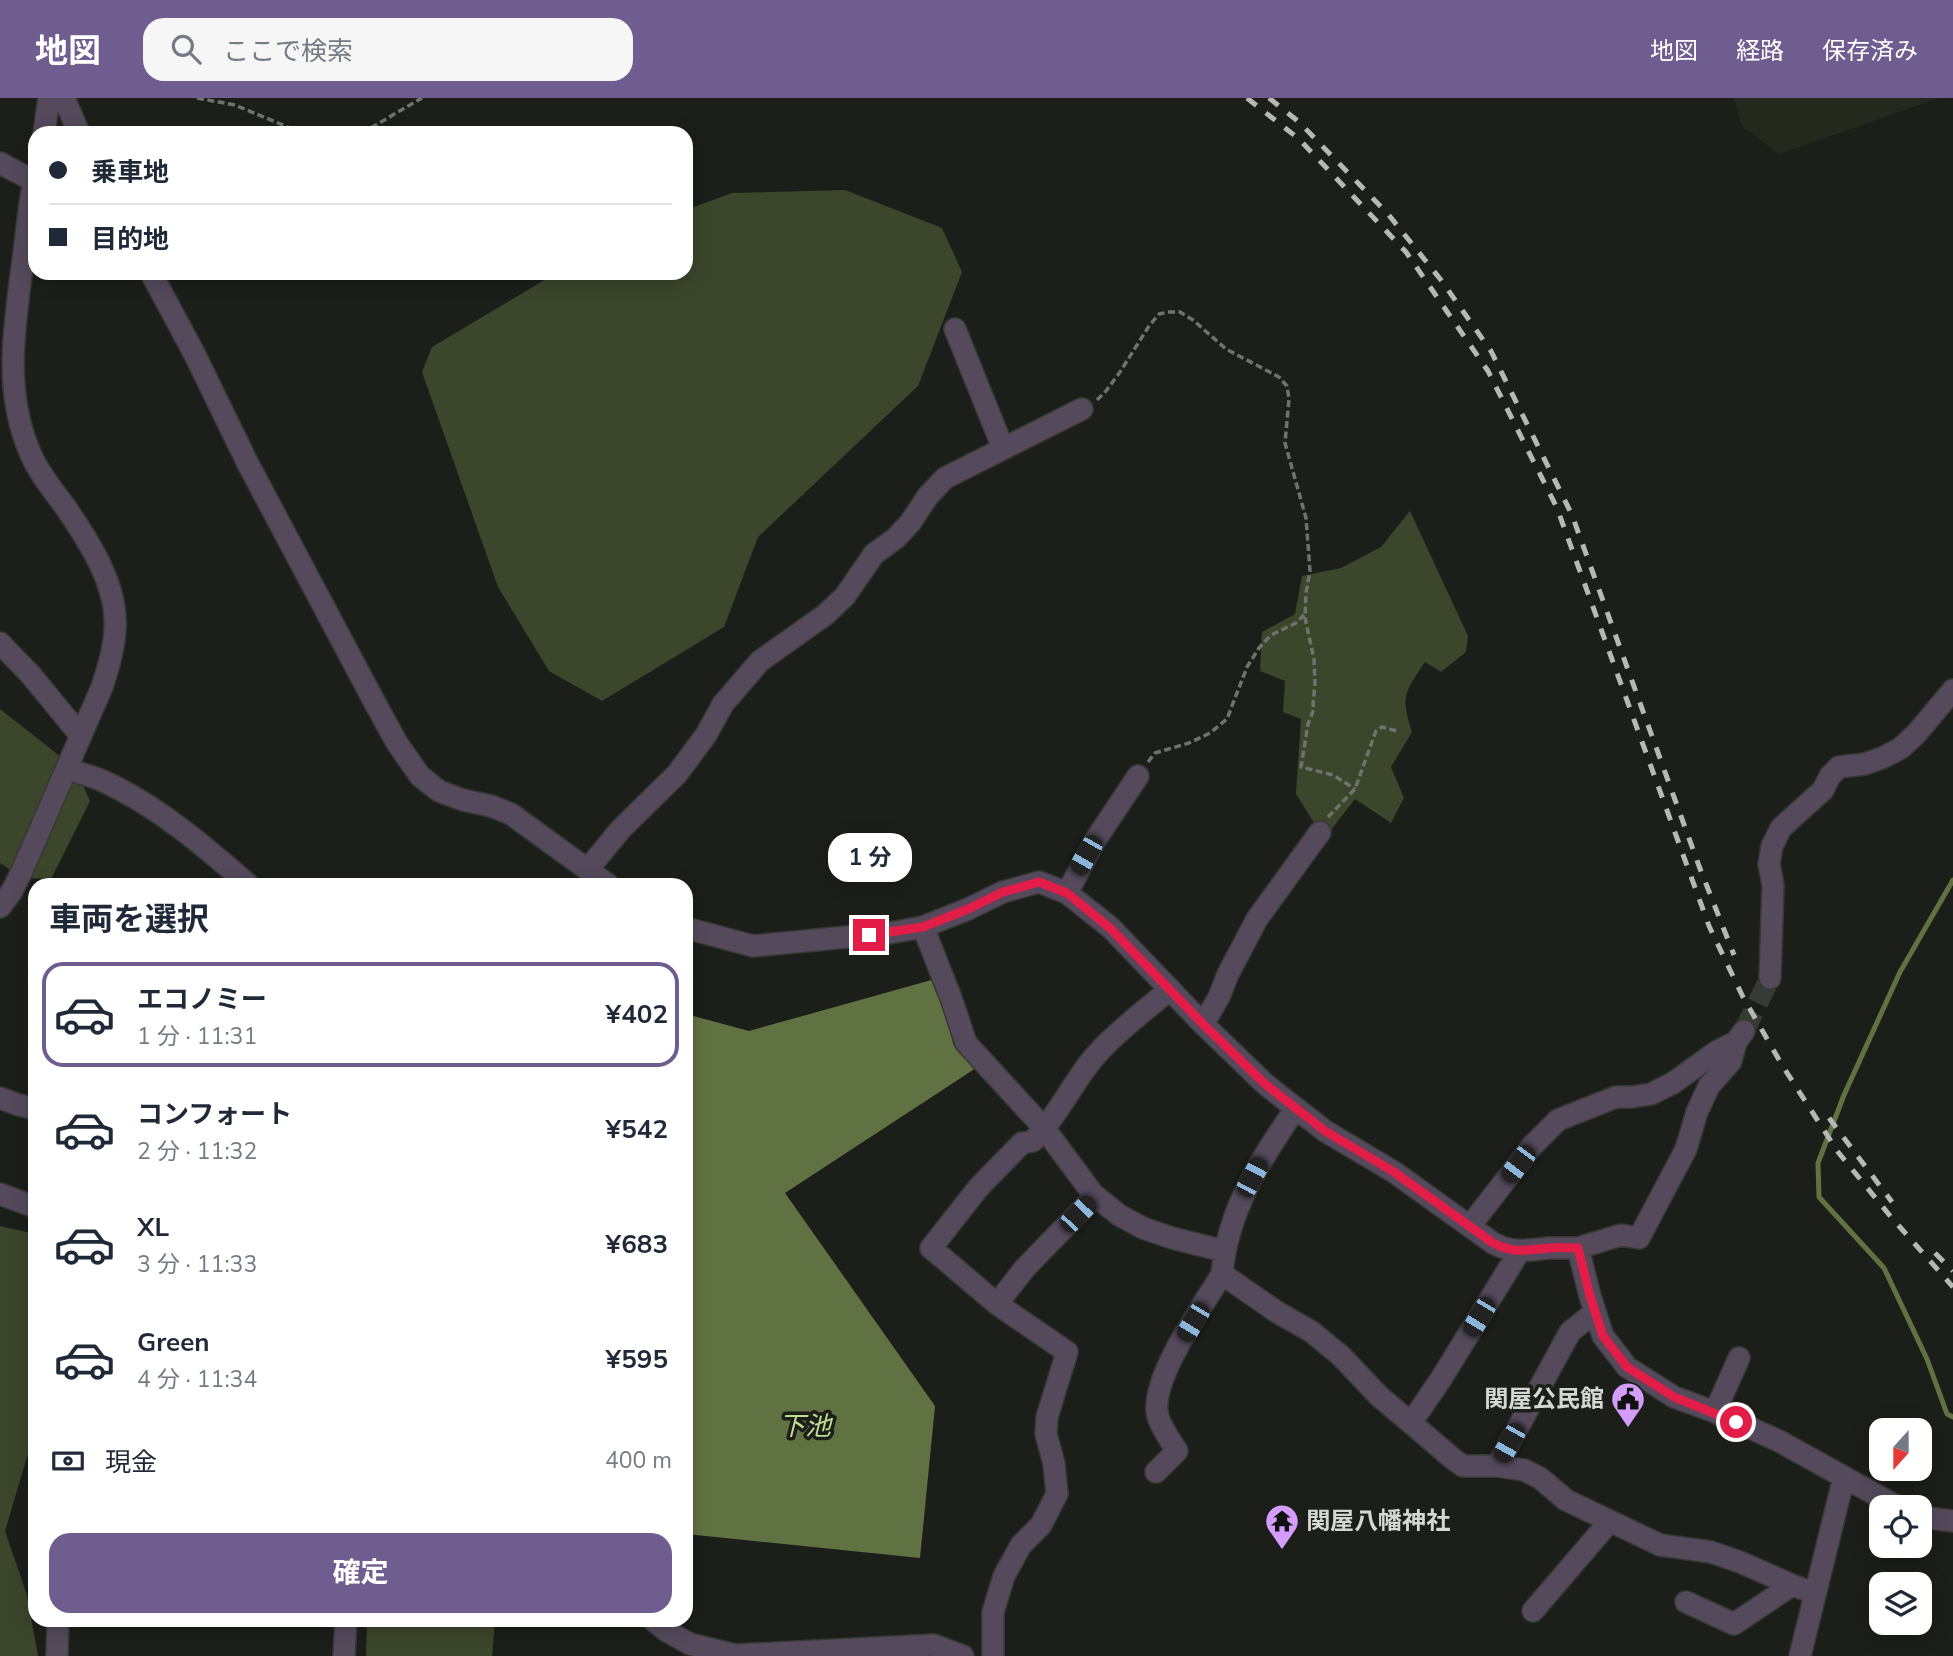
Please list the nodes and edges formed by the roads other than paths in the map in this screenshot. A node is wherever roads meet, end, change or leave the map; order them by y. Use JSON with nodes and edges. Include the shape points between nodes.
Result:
{"nodes":[{"id":1,"x":63,"y":100,"type":"edge"},
{"id":2,"x":48,"y":126,"type":"edge"},
{"id":3,"x":76,"y":126,"type":"edge"},
{"id":4,"x":0,"y":163,"type":"edge"},
{"id":5,"x":28,"y":175,"type":"edge"},
{"id":6,"x":28,"y":224,"type":"edge"},
{"id":7,"x":155,"y":280,"type":"edge"},
{"id":8,"x":955,"y":329,"type":"dead end"},
{"id":9,"x":1082,"y":409,"type":"road end"},
{"id":10,"x":1003,"y":448,"type":"junction"},
{"id":11,"x":0,"y":643,"type":"edge"},
{"id":12,"x":1953,"y":690,"type":"edge"},
{"id":13,"x":81,"y":736,"type":"junction"},
{"id":14,"x":67,"y":769,"type":"junction"},
{"id":15,"x":1138,"y":776,"type":"road end"},
{"id":16,"x":1320,"y":832,"type":"road end"},
{"id":17,"x":588,"y":869,"type":"junction"},
{"id":18,"x":240,"y":878,"type":"edge"},
{"id":19,"x":600,"y":878,"type":"edge"},
{"id":20,"x":1067,"y":893,"type":"junction"},
{"id":21,"x":0,"y":907,"type":"edge"},
{"id":22,"x":923,"y":927,"type":"junction"},
{"id":23,"x":693,"y":930,"type":"edge"},
{"id":24,"x":1770,"y":978,"type":"tunnel mouth"},
{"id":25,"x":1170,"y":989,"type":"junction"},
{"id":26,"x":1203,"y":1024,"type":"junction"},
{"id":27,"x":0,"y":1098,"type":"edge"},
{"id":28,"x":28,"y":1107,"type":"edge"},
{"id":29,"x":1296,"y":1108,"type":"junction"},
{"id":30,"x":1044,"y":1128,"type":"junction"},
{"id":31,"x":0,"y":1194,"type":"edge"},
{"id":32,"x":1096,"y":1196,"type":"junction"},
{"id":33,"x":28,"y":1204,"type":"edge"},
{"id":34,"x":1470,"y":1226,"type":"junction"},
{"id":35,"x":1578,"y":1248,"type":"junction"},
{"id":36,"x":1224,"y":1251,"type":"junction"},
{"id":37,"x":1519,"y":1252,"type":"junction"},
{"id":38,"x":1222,"y":1274,"type":"junction"},
{"id":39,"x":997,"y":1304,"type":"junction"},
{"id":40,"x":1595,"y":1312,"type":"junction"},
{"id":41,"x":1740,"y":1358,"type":"dead end"},
{"id":42,"x":1715,"y":1412,"type":"junction"},
{"id":43,"x":1411,"y":1423,"type":"junction"},
{"id":44,"x":1497,"y":1466,"type":"junction"},
{"id":45,"x":1156,"y":1472,"type":"dead end"},
{"id":46,"x":1844,"y":1477,"type":"junction"},
{"id":47,"x":1876,"y":1495,"type":"edge"},
{"id":48,"x":1932,"y":1518,"type":"edge"},
{"id":49,"x":1609,"y":1521,"type":"junction"},
{"id":50,"x":1953,"y":1521,"type":"edge"},
{"id":51,"x":1792,"y":1585,"type":"junction"},
{"id":52,"x":1816,"y":1594,"type":"junction"},
{"id":53,"x":1686,"y":1602,"type":"dead end"},
{"id":54,"x":1534,"y":1611,"type":"dead end"},
{"id":55,"x":58,"y":1627,"type":"edge"},
{"id":56,"x":345,"y":1627,"type":"edge"},
{"id":57,"x":661,"y":1627,"type":"edge"},
{"id":58,"x":690,"y":1650,"type":"edge"},
{"id":59,"x":57,"y":1656,"type":"edge"},
{"id":60,"x":344,"y":1656,"type":"edge"},
{"id":61,"x":963,"y":1656,"type":"edge"},
{"id":62,"x":993,"y":1656,"type":"edge"},
{"id":63,"x":1800,"y":1656,"type":"edge"}],
"edges":[{"from":1,"to":2,"type":"street"},
{"from":1,"to":3,"type":"street"},
{"from":4,"to":5,"type":"street"},
{"from":6,"to":13,"type":"street","via":[[13,340],[12,380],[20,420],[29,450],[96,555],[110,591],[115,629],[110,664]]},
{"from":7,"to":17,"type":"street","via":[[375,703],[420,776],[439,790],[511,814]]},
{"from":8,"to":10,"type":"street"},
{"from":9,"to":10,"type":"street"},
{"from":10,"to":17,"type":"street","via":[[945,478],[896,538],[874,554],[845,596],[761,661],[723,704],[677,774]]},
{"from":11,"to":13,"type":"street"},
{"from":12,"to":24,"type":"street","via":[[1901,748],[1865,764],[1839,767],[1823,790],[1781,828],[1769,864],[1773,885]]},
{"from":13,"to":14,"type":"street"},
{"from":14,"to":18,"type":"street","via":[[135,797]]},
{"from":14,"to":21,"type":"street","via":[[23,871]]},
{"from":15,"to":20,"type":"street"},
{"from":16,"to":26,"type":"street","via":[[1257,919]]},
{"from":17,"to":19,"type":"street"},
{"from":20,"to":22,"type":"street","via":[[1039,882],[1003,892]]},
{"from":20,"to":25,"type":"street","via":[[1111,929]]},
{"from":22,"to":23,"type":"street","via":[[753,946]]},
{"from":22,"to":30,"type":"street","via":[[966,1043]]},
{"from":25,"to":26,"type":"street"},
{"from":25,"to":30,"type":"street","via":[[1098,1052]]},
{"from":26,"to":29,"type":"street"},
{"from":27,"to":28,"type":"street"},
{"from":29,"to":34,"type":"street"},
{"from":29,"to":36,"type":"street","via":[[1244,1192]]},
{"from":30,"to":32,"type":"street"},
{"from":30,"to":39,"type":"street","via":[[1033,1141],[1022,1143],[979,1187],[931,1248]]},
{"from":31,"to":33,"type":"street"},
{"from":32,"to":36,"type":"street","via":[[1143,1228]]},
{"from":32,"to":39,"type":"street","via":[[1025,1268]]},
{"from":34,"to":35,"type":"street","via":[[1558,1120],[1616,1097],[1651,1094],[1740,1036],[1731,1061],[1709,1086],[1686,1149],[1639,1238],[1621,1235]]},
{"from":34,"to":37,"type":"street","via":[[1505,1250]]},
{"from":35,"to":37,"type":"street"},
{"from":35,"to":40,"type":"street"},
{"from":36,"to":38,"type":"street"},
{"from":37,"to":43,"type":"street"},
{"from":38,"to":43,"type":"street","via":[[1312,1332]]},
{"from":38,"to":45,"type":"street","via":[[1167,1368],[1157,1415],[1177,1451]]},
{"from":39,"to":62,"type":"street","via":[[1067,1352],[1046,1417],[1057,1494],[1004,1576],[993,1612]]},
{"from":40,"to":42,"type":"street","via":[[1603,1336],[1627,1367],[1674,1397]]},
{"from":40,"to":44,"type":"street","via":[[1570,1332]]},
{"from":41,"to":42,"type":"street"},
{"from":42,"to":46,"type":"street"},
{"from":43,"to":44,"type":"street","via":[[1463,1466]]},
{"from":44,"to":49,"type":"street","via":[[1524,1470],[1566,1500]]},
{"from":46,"to":47,"type":"street"},
{"from":46,"to":52,"type":"street"},
{"from":48,"to":50,"type":"street"},
{"from":49,"to":51,"type":"street","via":[[1660,1545],[1711,1552]]},
{"from":49,"to":54,"type":"street"},
{"from":51,"to":52,"type":"street"},
{"from":51,"to":53,"type":"street","via":[[1734,1624]]},
{"from":52,"to":63,"type":"street"},
{"from":55,"to":59,"type":"street"},
{"from":56,"to":60,"type":"street"},
{"from":57,"to":58,"type":"street"},
{"from":58,"to":61,"type":"street","via":[[735,1655],[934,1645]]}]}
